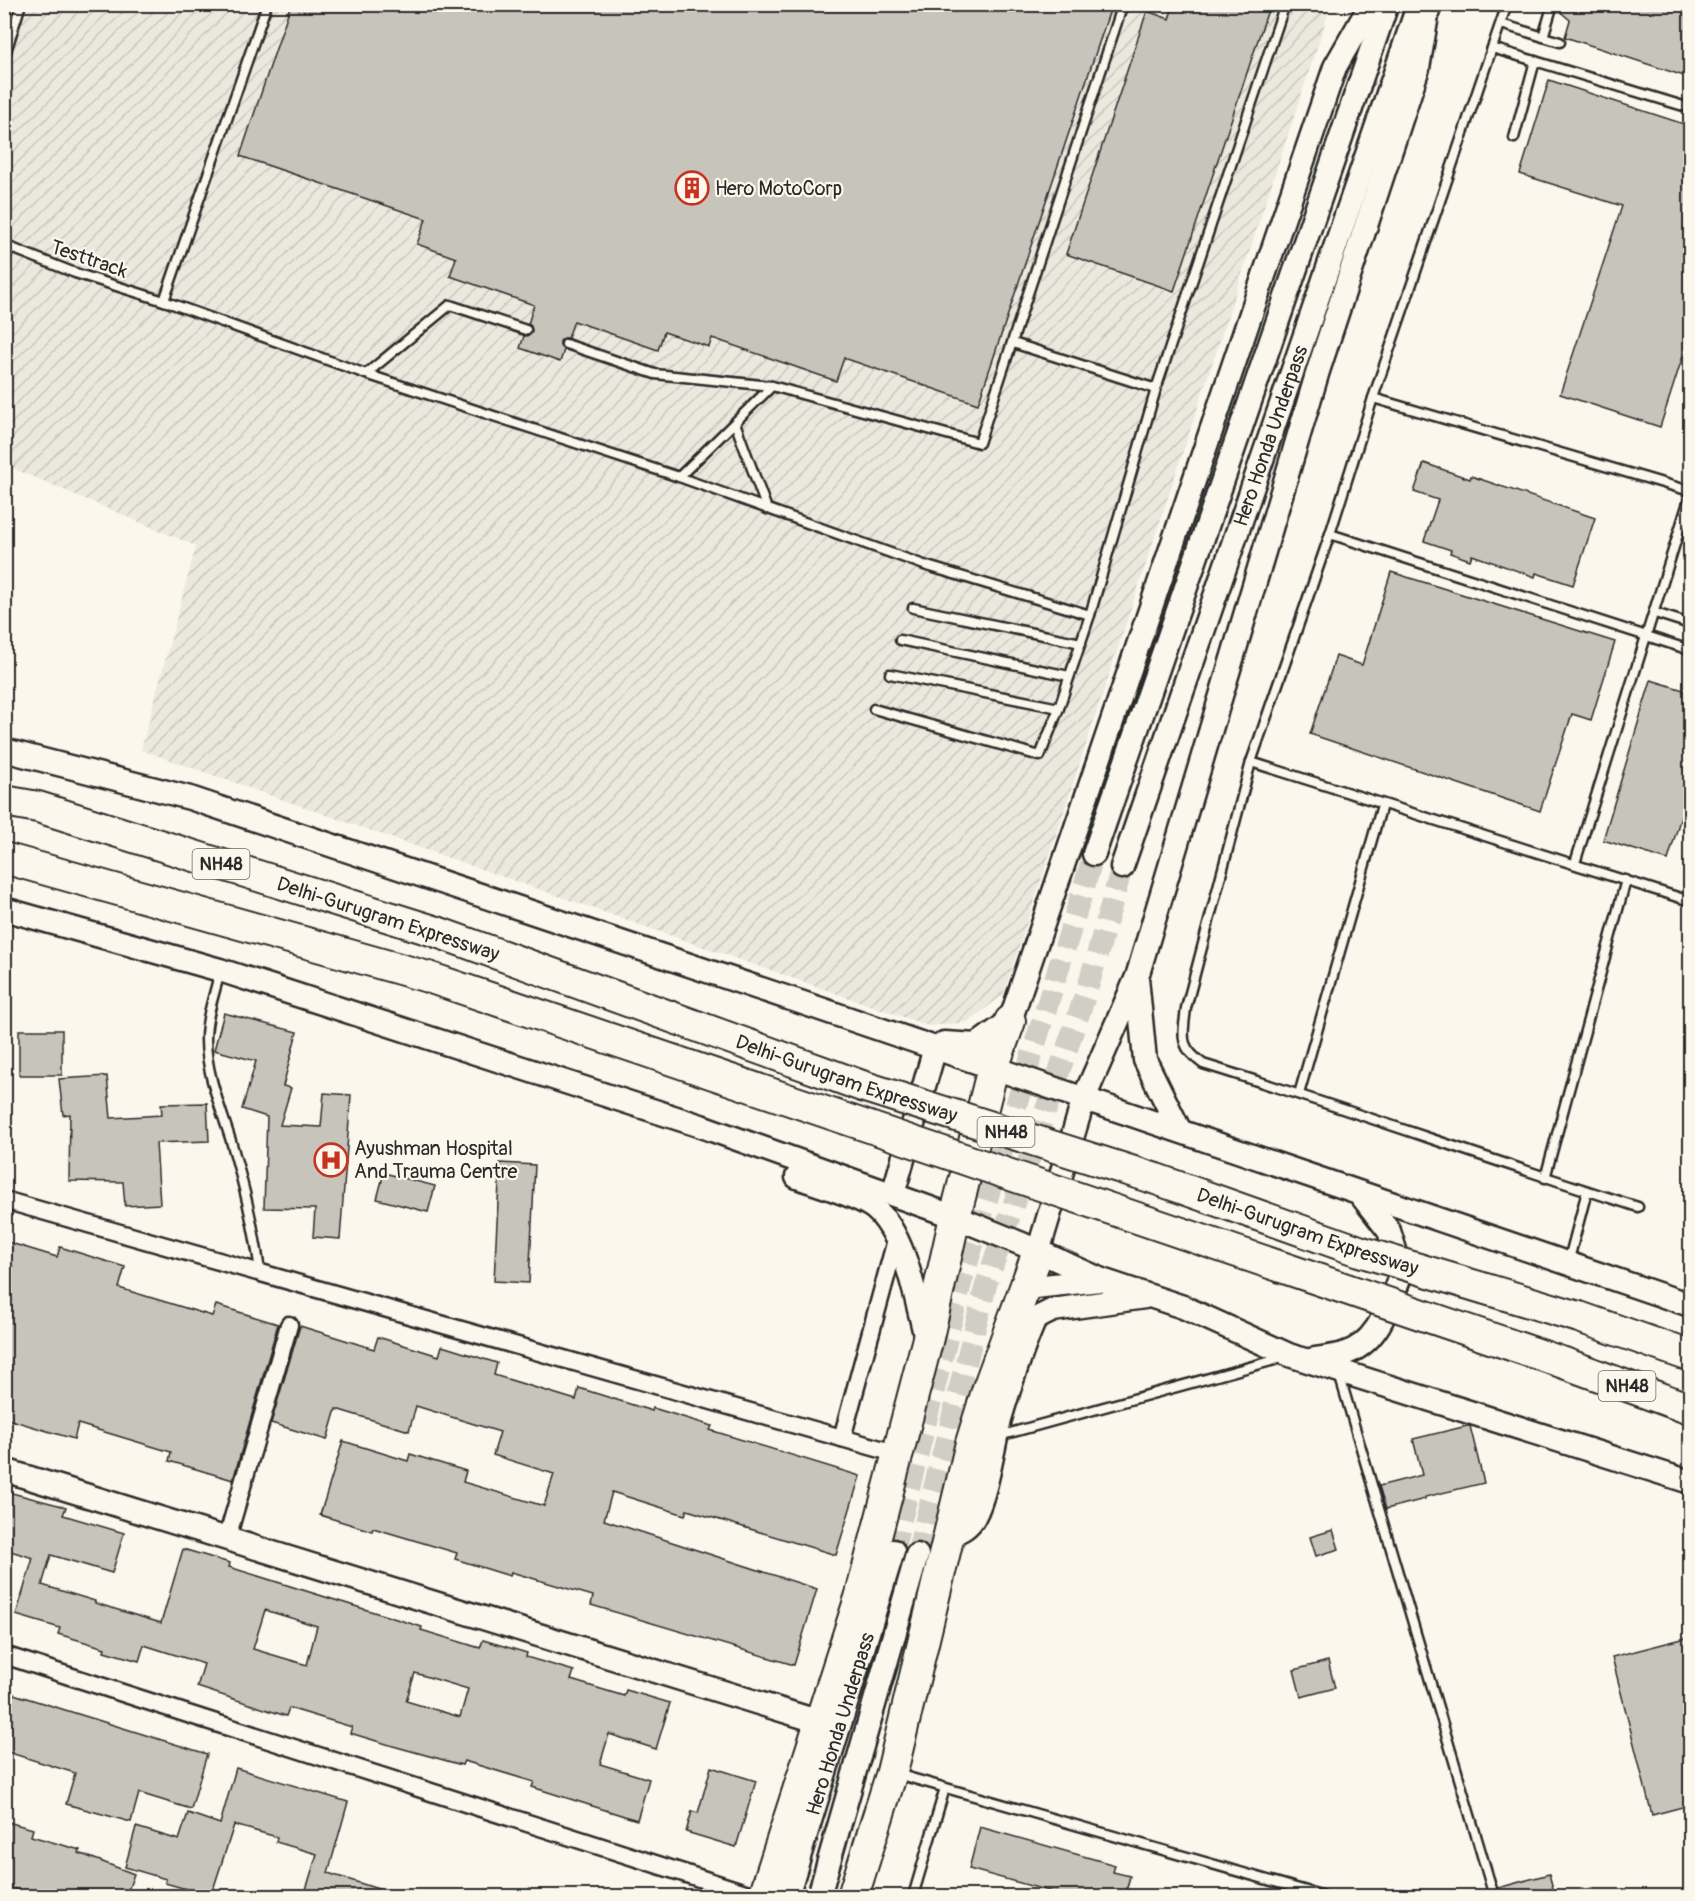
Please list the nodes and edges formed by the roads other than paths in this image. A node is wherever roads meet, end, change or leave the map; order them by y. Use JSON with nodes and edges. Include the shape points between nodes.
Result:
{"nodes":[{"id":1,"x":7,"y":4,"type":"edge"},
{"id":2,"x":21,"y":4,"type":"edge"},
{"id":3,"x":267,"y":4,"type":"edge"},
{"id":4,"x":1123,"y":4,"type":"edge"},
{"id":5,"x":1285,"y":4,"type":"edge"},
{"id":6,"x":1371,"y":4,"type":"edge"},
{"id":7,"x":1387,"y":4,"type":"edge"},
{"id":8,"x":1419,"y":4,"type":"edge"},
{"id":9,"x":1429,"y":4,"type":"edge"},
{"id":10,"x":1507,"y":4,"type":"edge"},
{"id":11,"x":1553,"y":4,"type":"edge"},
{"id":12,"x":4,"y":13,"type":"edge"},
{"id":13,"x":1501,"y":24,"type":"junction"},
{"id":14,"x":1543,"y":36,"type":"junction"},
{"id":15,"x":1560,"y":42,"type":"dead end"},
{"id":16,"x":1492,"y":48,"type":"junction"},
{"id":17,"x":4,"y":58,"type":"edge"},
{"id":18,"x":1535,"y":61,"type":"junction"},
{"id":19,"x":1690,"y":108,"type":"edge"},
{"id":20,"x":1514,"y":138,"type":"dead end"},
{"id":21,"x":4,"y":245,"type":"edge"},
{"id":22,"x":164,"y":301,"type":"junction"},
{"id":23,"x":526,"y":330,"type":"dead end"},
{"id":24,"x":1013,"y":343,"type":"junction"},
{"id":25,"x":566,"y":344,"type":"dead end"},
{"id":26,"x":366,"y":374,"type":"junction"},
{"id":27,"x":772,"y":386,"type":"junction"},
{"id":28,"x":1156,"y":389,"type":"junction"},
{"id":29,"x":1373,"y":398,"type":"junction"},
{"id":30,"x":735,"y":423,"type":"junction"},
{"id":31,"x":679,"y":477,"type":"junction"},
{"id":32,"x":1690,"y":491,"type":"edge"},
{"id":33,"x":1690,"y":496,"type":"edge"},
{"id":34,"x":767,"y":509,"type":"junction"},
{"id":35,"x":1330,"y":534,"type":"junction"},
{"id":36,"x":913,"y":608,"type":"dead end"},
{"id":37,"x":1655,"y":613,"type":"junction"},
{"id":38,"x":1090,"y":615,"type":"junction"},
{"id":39,"x":1690,"y":624,"type":"edge"},
{"id":40,"x":1646,"y":635,"type":"junction"},
{"id":41,"x":900,"y":640,"type":"dead end"},
{"id":42,"x":1081,"y":643,"type":"junction"},
{"id":43,"x":1690,"y":650,"type":"edge"},
{"id":44,"x":890,"y":674,"type":"dead end"},
{"id":45,"x":1069,"y":676,"type":"junction"},
{"id":46,"x":1059,"y":708,"type":"junction"},
{"id":47,"x":874,"y":709,"type":"dead end"},
{"id":48,"x":4,"y":750,"type":"edge"},
{"id":49,"x":1251,"y":762,"type":"junction"},
{"id":50,"x":4,"y":801,"type":"edge"},
{"id":51,"x":1382,"y":804,"type":"junction"},
{"id":52,"x":1094,"y":854,"type":"tunnel mouth"},
{"id":53,"x":4,"y":858,"type":"edge"},
{"id":54,"x":1575,"y":863,"type":"junction"},
{"id":55,"x":1122,"y":867,"type":"tunnel mouth"},
{"id":56,"x":1626,"y":880,"type":"junction"},
{"id":57,"x":1690,"y":901,"type":"edge"},
{"id":58,"x":4,"y":909,"type":"edge"},
{"id":59,"x":220,"y":970,"type":"junction"},
{"id":60,"x":1137,"y":976,"type":"junction"},
{"id":61,"x":1010,"y":1021,"type":"junction"},
{"id":62,"x":925,"y":1045,"type":"junction"},
{"id":63,"x":993,"y":1068,"type":"junction"},
{"id":64,"x":1299,"y":1094,"type":"junction"},
{"id":65,"x":1084,"y":1098,"type":"junction"},
{"id":66,"x":1180,"y":1131,"type":"junction"},
{"id":67,"x":736,"y":1140,"type":"junction"},
{"id":68,"x":1545,"y":1178,"type":"junction"},
{"id":69,"x":1587,"y":1191,"type":"junction"},
{"id":70,"x":893,"y":1194,"type":"junction"},
{"id":71,"x":1360,"y":1194,"type":"junction"},
{"id":72,"x":4,"y":1200,"type":"edge"},
{"id":73,"x":1638,"y":1207,"type":"dead end"},
{"id":74,"x":955,"y":1217,"type":"junction"},
{"id":75,"x":896,"y":1240,"type":"junction"},
{"id":76,"x":1038,"y":1252,"type":"junction"},
{"id":77,"x":1567,"y":1264,"type":"junction"},
{"id":78,"x":260,"y":1271,"type":"junction"},
{"id":79,"x":1102,"y":1280,"type":"junction"},
{"id":80,"x":1025,"y":1288,"type":"junction"},
{"id":81,"x":1152,"y":1296,"type":"junction"},
{"id":82,"x":1690,"y":1305,"type":"edge"},
{"id":83,"x":289,"y":1325,"type":"dead end"},
{"id":84,"x":927,"y":1342,"type":"junction"},
{"id":85,"x":1690,"y":1356,"type":"edge"},
{"id":86,"x":1298,"y":1358,"type":"junction"},
{"id":87,"x":1338,"y":1371,"type":"junction"},
{"id":88,"x":1690,"y":1409,"type":"edge"},
{"id":89,"x":996,"y":1437,"type":"junction"},
{"id":90,"x":842,"y":1438,"type":"junction"},
{"id":91,"x":898,"y":1454,"type":"junction"},
{"id":92,"x":4,"y":1470,"type":"edge"},
{"id":93,"x":1690,"y":1482,"type":"edge"},
{"id":94,"x":948,"y":1536,"type":"junction"},
{"id":95,"x":227,"y":1538,"type":"junction"},
{"id":96,"x":893,"y":1551,"type":"tunnel mouth"},
{"id":97,"x":917,"y":1555,"type":"tunnel mouth"},
{"id":98,"x":4,"y":1655,"type":"edge"},
{"id":99,"x":820,"y":1722,"type":"junction"},
{"id":100,"x":892,"y":1772,"type":"junction"},
{"id":101,"x":945,"y":1788,"type":"junction"},
{"id":102,"x":755,"y":1896,"type":"edge"},
{"id":103,"x":765,"y":1896,"type":"edge"},
{"id":104,"x":788,"y":1896,"type":"edge"},
{"id":105,"x":819,"y":1896,"type":"edge"},
{"id":106,"x":852,"y":1896,"type":"edge"},
{"id":107,"x":913,"y":1896,"type":"edge"},
{"id":108,"x":1324,"y":1896,"type":"edge"},
{"id":109,"x":1494,"y":1896,"type":"edge"}],
"edges":[{"from":1,"to":12,"type":"lane"},
{"from":2,"to":17,"type":"lane"},
{"from":3,"to":22,"type":"lane"},
{"from":4,"to":24,"type":"lane"},
{"from":5,"to":28,"type":"lane"},
{"from":6,"to":61,"type":"main road","via":[[1335,67]]},
{"from":7,"to":52,"type":"main road","name":"Hero Honda Underpass"},
{"from":8,"to":55,"type":"main road","name":"Hero Honda Underpass"},
{"from":9,"to":60,"type":"main road","via":[[1418,68],[1318,371]]},
{"from":10,"to":13,"type":"lane"},
{"from":11,"to":14,"type":"lane"},
{"from":13,"to":14,"type":"lane"},
{"from":13,"to":16,"type":"lane"},
{"from":14,"to":15,"type":"lane"},
{"from":16,"to":18,"type":"lane"},
{"from":16,"to":29,"type":"lane"},
{"from":18,"to":19,"type":"lane"},
{"from":18,"to":20,"type":"lane"},
{"from":21,"to":22,"type":"lane","name":"Testtrack"},
{"from":22,"to":26,"type":"lane","name":"Testtrack"},
{"from":23,"to":26,"type":"lane","via":[[450,305]]},
{"from":24,"to":27,"type":"lane","via":[[979,443]]},
{"from":24,"to":28,"type":"lane"},
{"from":25,"to":27,"type":"lane","via":[[655,374]]},
{"from":26,"to":31,"type":"lane","name":"Testtrack"},
{"from":27,"to":30,"type":"lane"},
{"from":28,"to":38,"type":"lane"},
{"from":29,"to":32,"type":"lane"},
{"from":29,"to":35,"type":"lane"},
{"from":30,"to":31,"type":"lane"},
{"from":30,"to":34,"type":"lane"},
{"from":31,"to":34,"type":"lane","name":"Testtrack"},
{"from":33,"to":37,"type":"lane"},
{"from":34,"to":38,"type":"lane","name":"Testtrack","via":[[924,565]]},
{"from":35,"to":40,"type":"lane"},
{"from":35,"to":49,"type":"lane"},
{"from":36,"to":42,"type":"lane"},
{"from":37,"to":39,"type":"lane"},
{"from":37,"to":40,"type":"lane"},
{"from":38,"to":42,"type":"lane"},
{"from":40,"to":43,"type":"lane"},
{"from":40,"to":54,"type":"lane"},
{"from":41,"to":45,"type":"lane"},
{"from":42,"to":45,"type":"lane"},
{"from":44,"to":46,"type":"lane"},
{"from":45,"to":46,"type":"lane"},
{"from":46,"to":47,"type":"lane","via":[[1040,756]]},
{"from":48,"to":62,"type":"main road","via":[[190,798]]},
{"from":49,"to":51,"type":"lane"},
{"from":49,"to":64,"type":"lane","via":[[1186,1008],[1184,1041],[1190,1054],[1203,1064]]},
{"from":50,"to":85,"type":"highway","name":"Delhi-Gurugram Expressway","number":"NH48","bridge":true,"via":[[49,810],[437,932],[862,1086]]},
{"from":51,"to":54,"type":"lane"},
{"from":51,"to":64,"type":"lane"},
{"from":53,"to":88,"type":"highway","name":"Delhi-Gurugram Expressway","number":"NH48","bridge":true,"via":[[428,977]]},
{"from":54,"to":56,"type":"lane"},
{"from":56,"to":57,"type":"lane"},
{"from":56,"to":68,"type":"lane"},
{"from":58,"to":59,"type":"main road"},
{"from":59,"to":67,"type":"main road"},
{"from":59,"to":78,"type":"lane","via":[[208,1022],[208,1057],[247,1197]]},
{"from":60,"to":65,"type":"main road"},
{"from":60,"to":66,"type":"main road","via":[[1145,1060]]},
{"from":61,"to":62,"type":"main road","via":[[977,1045]]},
{"from":61,"to":63,"type":"highway"},
{"from":62,"to":63,"type":"main road"},
{"from":62,"to":70,"type":"main road"},
{"from":63,"to":65,"type":"main road"},
{"from":63,"to":74,"type":"highway"},
{"from":64,"to":68,"type":"lane"},
{"from":65,"to":66,"type":"main road"},
{"from":65,"to":76,"type":"main road"},
{"from":66,"to":71,"type":"main road"},
{"from":67,"to":70,"type":"main road"},
{"from":67,"to":75,"type":"main road","via":[[749,1156],[766,1166],[862,1200],[885,1220]]},
{"from":68,"to":69,"type":"lane"},
{"from":69,"to":73,"type":"lane"},
{"from":69,"to":77,"type":"lane"},
{"from":70,"to":74,"type":"main road"},
{"from":71,"to":77,"type":"main road"},
{"from":71,"to":86,"type":"main road","via":[[1389,1231],[1402,1272],[1375,1333],[1360,1347],[1344,1354]]},
{"from":72,"to":78,"type":"street"},
{"from":74,"to":76,"type":"main road"},
{"from":74,"to":84,"type":"highway"},
{"from":75,"to":84,"type":"main road"},
{"from":75,"to":90,"type":"street"},
{"from":76,"to":79,"type":"main road"},
{"from":76,"to":80,"type":"highway"},
{"from":77,"to":82,"type":"main road"},
{"from":78,"to":90,"type":"street"},
{"from":79,"to":80,"type":"main road"},
{"from":79,"to":81,"type":"main road"},
{"from":80,"to":94,"type":"highway","via":[[988,1388]]},
{"from":81,"to":86,"type":"main road"},
{"from":81,"to":89,"type":"main road","via":[[1053,1310],[1035,1319],[1021,1351]]},
{"from":83,"to":95,"type":"street"},
{"from":84,"to":91,"type":"highway"},
{"from":86,"to":87,"type":"main road"},
{"from":86,"to":89,"type":"lane"},
{"from":87,"to":93,"type":"main road"},
{"from":87,"to":109,"type":"lane"},
{"from":89,"to":94,"type":"main road","via":[[974,1517],[964,1529]]},
{"from":90,"to":91,"type":"street"},
{"from":91,"to":99,"type":"highway","via":[[860,1598]]},
{"from":92,"to":95,"type":"main road"},
{"from":94,"to":100,"type":"highway"},
{"from":95,"to":99,"type":"main road"},
{"from":96,"to":104,"type":"main road","name":"Hero Honda Underpass"},
{"from":97,"to":105,"type":"main road","name":"Hero Honda Underpass"},
{"from":98,"to":102,"type":"street"},
{"from":99,"to":103,"type":"highway"},
{"from":100,"to":101,"type":"lane"},
{"from":100,"to":106,"type":"highway"},
{"from":101,"to":107,"type":"lane"},
{"from":101,"to":108,"type":"lane"}]}
